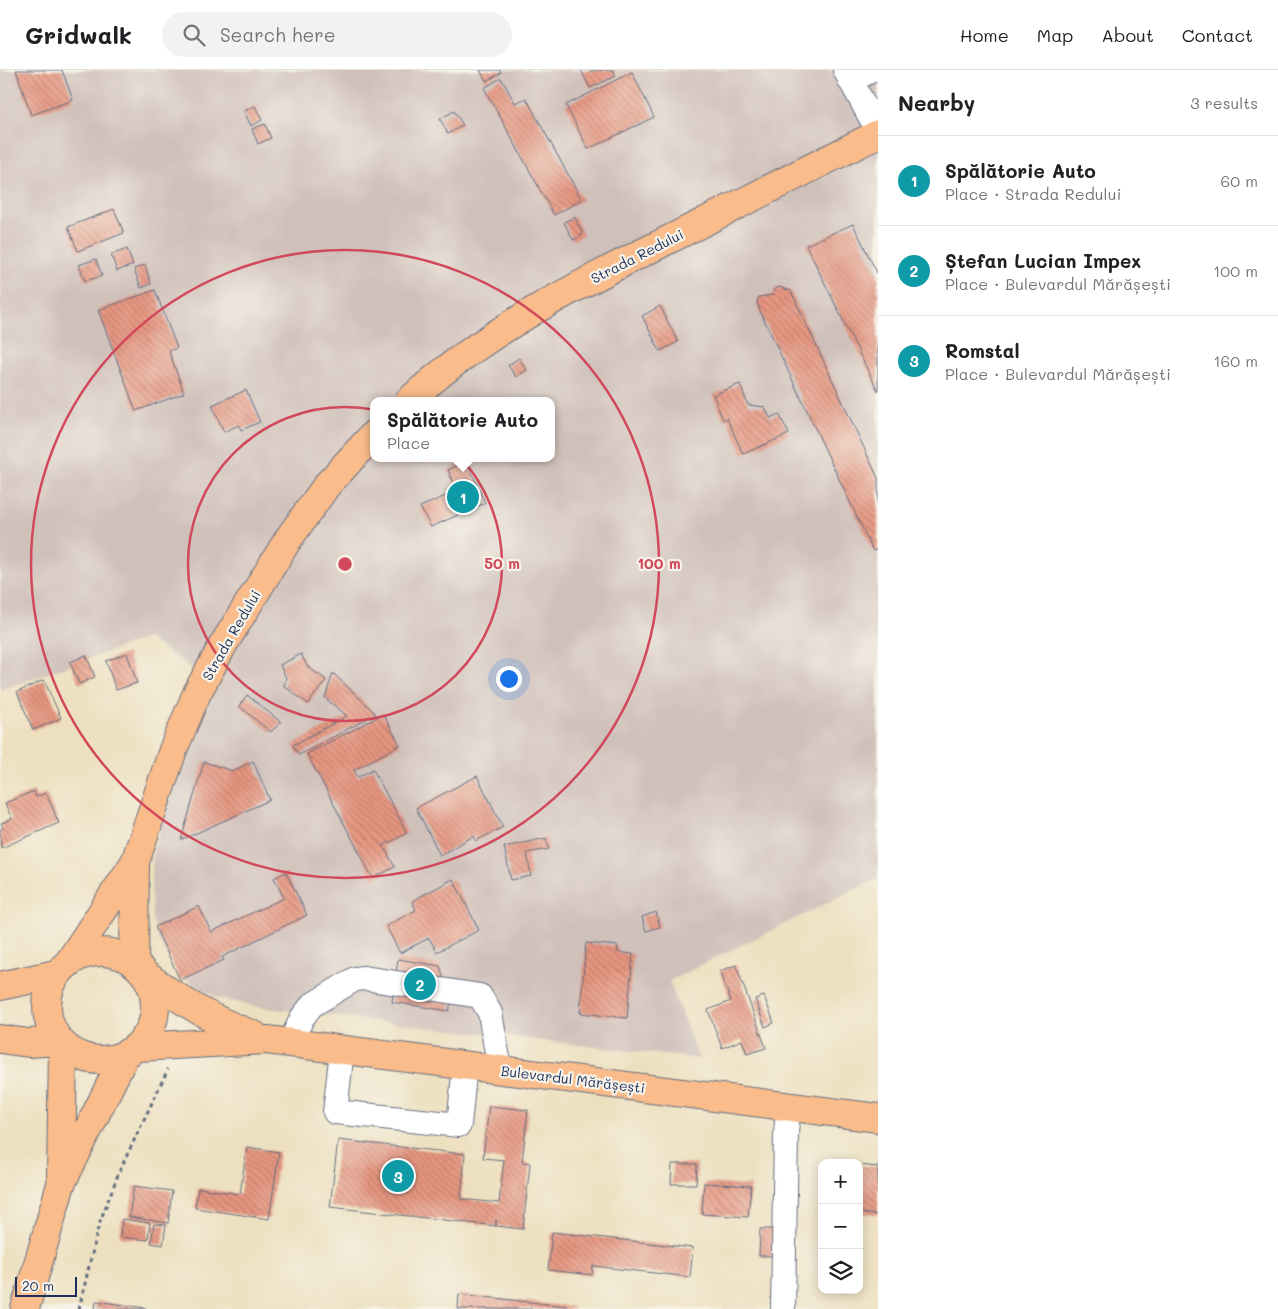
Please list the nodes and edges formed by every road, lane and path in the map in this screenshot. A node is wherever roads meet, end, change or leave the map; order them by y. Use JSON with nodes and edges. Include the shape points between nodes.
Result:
{"nodes":[{"id":1,"x":872,"y":70,"type":"edge"},
{"id":2,"x":848,"y":75,"type":"edge"},
{"id":3,"x":878,"y":133,"type":"edge"},
{"id":4,"x":414,"y":397,"type":"edge"},
{"id":5,"x":370,"y":438,"type":"edge"},
{"id":6,"x":135,"y":862,"type":"junction"},
{"id":7,"x":62,"y":968,"type":"junction"},
{"id":8,"x":140,"y":969,"type":"junction"},
{"id":9,"x":0,"y":986,"type":"edge"},
{"id":10,"x":0,"y":1038,"type":"edge"},
{"id":11,"x":279,"y":1041,"type":"junction"},
{"id":12,"x":61,"y":1044,"type":"junction"},
{"id":13,"x":183,"y":1044,"type":"junction"},
{"id":14,"x":342,"y":1050,"type":"junction"},
{"id":15,"x":131,"y":1051,"type":"junction"},
{"id":16,"x":465,"y":1065,"type":"junction"},
{"id":17,"x":500,"y":1070,"type":"junction"},
{"id":18,"x":788,"y":1107,"type":"junction"},
{"id":19,"x":878,"y":1118,"type":"edge"},
{"id":20,"x":61,"y":1184,"type":"junction"},
{"id":21,"x":25,"y":1309,"type":"edge"},
{"id":22,"x":80,"y":1309,"type":"edge"},
{"id":23,"x":783,"y":1309,"type":"edge"}],
"edges":[{"from":1,"to":2,"type":"street"},
{"from":2,"to":3,"type":"street"},
{"from":3,"to":4,"type":"main road","name":"Strada Redului","via":[[556,299],[450,366]]},
{"from":5,"to":6,"type":"main road","name":"Strada Redului","via":[[327,485],[288,538],[223,645],[197,693]]},
{"from":6,"to":7,"type":"main road","name":"Strada Redului"},
{"from":6,"to":8,"type":"main road","name":"Strada Redului"},
{"from":7,"to":8,"type":"main road","via":[[84,954],[101,952],[118,954]]},
{"from":7,"to":9,"type":"main road"},
{"from":7,"to":12,"type":"main road","via":[[48,993],[46,1013]]},
{"from":8,"to":11,"type":"main road","name":"Bulevardul Mărășești","via":[[183,1003],[220,1022]]},
{"from":8,"to":15,"type":"main road","via":[[153,989],[154,1020],[147,1034]]},
{"from":10,"to":12,"type":"main road"},
{"from":11,"to":13,"type":"main road","name":"Bulevardul Mărășești"},
{"from":11,"to":14,"type":"main road","name":"Bulevardul Mărășești"},
{"from":11,"to":17,"type":"street","via":[[312,1005],[344,984],[364,978],[480,996],[490,1013]]},
{"from":12,"to":15,"type":"main road","via":[[77,1056],[92,1060],[109,1060]]},
{"from":12,"to":20,"type":"main road"},
{"from":13,"to":15,"type":"main road","name":"Bulevardul Mărășești"},
{"from":13,"to":22,"type":"path","via":[[156,1091],[115,1180],[99,1224]]},
{"from":14,"to":16,"type":"main road","name":"Bulevardul Mărășești"},
{"from":14,"to":16,"type":"street","via":[[335,1112],[459,1125]]},
{"from":15,"to":20,"type":"main road"},
{"from":16,"to":17,"type":"main road","name":"Bulevardul Mărășești"},
{"from":17,"to":18,"type":"main road","name":"Bulevardul Mărășești"},
{"from":18,"to":19,"type":"main road","name":"Bulevardul Mărășești"},
{"from":18,"to":23,"type":"street"},
{"from":20,"to":21,"type":"main road"}]}
